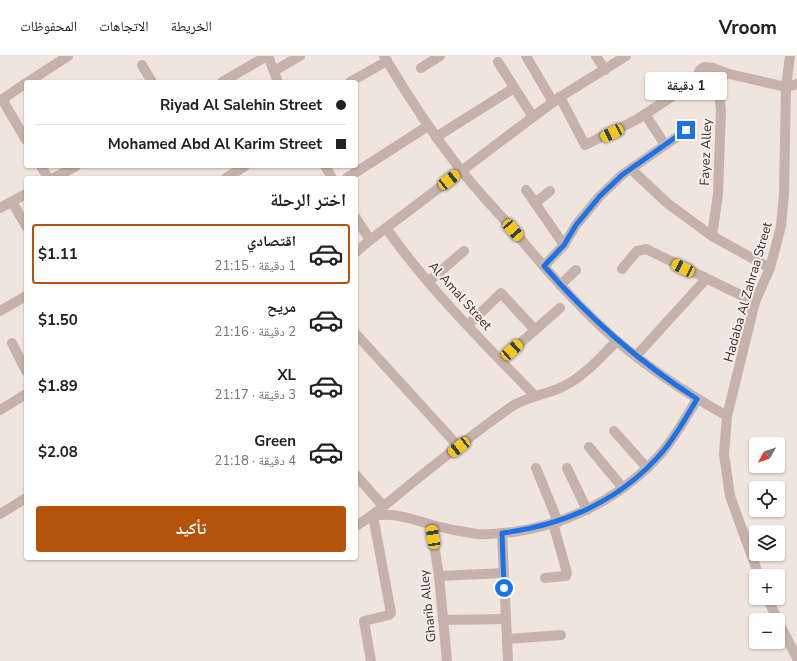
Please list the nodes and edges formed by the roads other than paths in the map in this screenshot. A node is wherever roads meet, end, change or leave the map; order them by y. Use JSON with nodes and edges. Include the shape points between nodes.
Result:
{"nodes":[{"id":1,"x":68,"y":56,"type":"edge"},
{"id":2,"x":267,"y":56,"type":"edge"},
{"id":3,"x":300,"y":56,"type":"edge"},
{"id":4,"x":440,"y":56,"type":"edge"},
{"id":5,"x":526,"y":56,"type":"edge"},
{"id":6,"x":596,"y":56,"type":"edge"},
{"id":7,"x":626,"y":56,"type":"edge"},
{"id":8,"x":790,"y":56,"type":"edge"},
{"id":9,"x":386,"y":58,"type":"edge"},
{"id":10,"x":498,"y":62,"type":"dead end"},
{"id":11,"x":142,"y":65,"type":"dead end"},
{"id":12,"x":421,"y":68,"type":"dead end"},
{"id":13,"x":605,"y":70,"type":"junction"},
{"id":14,"x":716,"y":70,"type":"junction"},
{"id":15,"x":274,"y":71,"type":"junction"},
{"id":16,"x":32,"y":80,"type":"edge"},
{"id":17,"x":151,"y":80,"type":"edge"},
{"id":18,"x":225,"y":80,"type":"edge"},
{"id":19,"x":277,"y":80,"type":"edge"},
{"id":20,"x":353,"y":80,"type":"edge"},
{"id":21,"x":797,"y":84,"type":"edge"},
{"id":22,"x":24,"y":85,"type":"edge"},
{"id":23,"x":786,"y":87,"type":"junction"},
{"id":24,"x":514,"y":88,"type":"junction"},
{"id":25,"x":1,"y":100,"type":"edge"},
{"id":26,"x":556,"y":100,"type":"junction"},
{"id":27,"x":645,"y":114,"type":"junction"},
{"id":28,"x":533,"y":117,"type":"junction"},
{"id":29,"x":428,"y":126,"type":"junction"},
{"id":30,"x":686,"y":130,"type":"dead end"},
{"id":31,"x":436,"y":136,"type":"junction"},
{"id":32,"x":24,"y":137,"type":"edge"},
{"id":33,"x":665,"y":145,"type":"junction"},
{"id":34,"x":72,"y":168,"type":"edge"},
{"id":35,"x":242,"y":168,"type":"edge"},
{"id":36,"x":631,"y":169,"type":"junction"},
{"id":37,"x":461,"y":170,"type":"junction"},
{"id":38,"x":58,"y":176,"type":"edge"},
{"id":39,"x":229,"y":176,"type":"edge"},
{"id":40,"x":350,"y":176,"type":"edge"},
{"id":41,"x":526,"y":190,"type":"dead end"},
{"id":42,"x":550,"y":191,"type":"dead end"},
{"id":43,"x":24,"y":195,"type":"edge"},
{"id":44,"x":12,"y":202,"type":"junction"},
{"id":45,"x":535,"y":203,"type":"junction"},
{"id":46,"x":0,"y":208,"type":"edge"},
{"id":47,"x":358,"y":221,"type":"edge"},
{"id":48,"x":24,"y":223,"type":"edge"},
{"id":49,"x":386,"y":228,"type":"junction"},
{"id":50,"x":712,"y":236,"type":"junction"},
{"id":51,"x":370,"y":240,"type":"junction"},
{"id":52,"x":564,"y":245,"type":"junction"},
{"id":53,"x":358,"y":250,"type":"edge"},
{"id":54,"x":464,"y":251,"type":"dead end"},
{"id":55,"x":544,"y":266,"type":"junction"},
{"id":56,"x":770,"y":268,"type":"junction"},
{"id":57,"x":622,"y":269,"type":"dead end"},
{"id":58,"x":576,"y":270,"type":"dead end"},
{"id":59,"x":706,"y":279,"type":"junction"},
{"id":60,"x":428,"y":282,"type":"junction"},
{"id":61,"x":560,"y":285,"type":"junction"},
{"id":62,"x":24,"y":297,"type":"edge"},
{"id":63,"x":756,"y":302,"type":"junction"},
{"id":64,"x":560,"y":308,"type":"dead end"},
{"id":65,"x":0,"y":311,"type":"edge"},
{"id":66,"x":468,"y":325,"type":"junction"},
{"id":67,"x":536,"y":330,"type":"junction"},
{"id":68,"x":358,"y":336,"type":"edge"},
{"id":69,"x":617,"y":341,"type":"junction"},
{"id":70,"x":12,"y":344,"type":"dead end"},
{"id":71,"x":636,"y":356,"type":"junction"},
{"id":72,"x":501,"y":360,"type":"junction"},
{"id":73,"x":24,"y":367,"type":"edge"},
{"id":74,"x":24,"y":395,"type":"edge"},
{"id":75,"x":535,"y":396,"type":"junction"},
{"id":76,"x":697,"y":399,"type":"junction"},
{"id":77,"x":0,"y":410,"type":"edge"},
{"id":78,"x":727,"y":416,"type":"junction"},
{"id":79,"x":614,"y":431,"type":"dead end"},
{"id":80,"x":459,"y":447,"type":"junction"},
{"id":81,"x":589,"y":447,"type":"dead end"},
{"id":82,"x":536,"y":468,"type":"dead end"},
{"id":83,"x":567,"y":468,"type":"dead end"},
{"id":84,"x":647,"y":468,"type":"junction"},
{"id":85,"x":358,"y":477,"type":"edge"},
{"id":86,"x":623,"y":488,"type":"junction"},
{"id":87,"x":24,"y":499,"type":"edge"},
{"id":88,"x":383,"y":506,"type":"junction"},
{"id":89,"x":587,"y":510,"type":"junction"},
{"id":90,"x":0,"y":514,"type":"edge"},
{"id":91,"x":373,"y":516,"type":"junction"},
{"id":92,"x":556,"y":523,"type":"junction"},
{"id":93,"x":431,"y":524,"type":"junction"},
{"id":94,"x":358,"y":525,"type":"edge"},
{"id":95,"x":502,"y":533,"type":"junction"},
{"id":96,"x":755,"y":569,"type":"edge"},
{"id":97,"x":504,"y":572,"type":"junction"},
{"id":98,"x":439,"y":576,"type":"junction"},
{"id":99,"x":545,"y":578,"type":"dead end"},
{"id":100,"x":506,"y":619,"type":"junction"},
{"id":101,"x":443,"y":620,"type":"junction"},
{"id":102,"x":785,"y":634,"type":"edge"},
{"id":103,"x":561,"y":635,"type":"dead end"},
{"id":104,"x":508,"y":639,"type":"junction"},
{"id":105,"x":797,"y":658,"type":"edge"},
{"id":106,"x":371,"y":661,"type":"edge"},
{"id":107,"x":447,"y":661,"type":"edge"},
{"id":108,"x":508,"y":661,"type":"edge"}],
"edges":[{"from":1,"to":16,"type":"street"},
{"from":2,"to":15,"type":"street"},
{"from":2,"to":18,"type":"street"},
{"from":3,"to":15,"type":"street"},
{"from":4,"to":12,"type":"street"},
{"from":5,"to":26,"type":"street"},
{"from":6,"to":13,"type":"street"},
{"from":7,"to":13,"type":"street"},
{"from":8,"to":23,"type":"street","name":"Hadaba Al Zahraa Street"},
{"from":9,"to":20,"type":"street"},
{"from":9,"to":29,"type":"street"},
{"from":10,"to":24,"type":"street"},
{"from":11,"to":17,"type":"street"},
{"from":13,"to":26,"type":"street"},
{"from":14,"to":23,"type":"street"},
{"from":14,"to":27,"type":"street","via":[[708,67],[700,70],[691,84]]},
{"from":14,"to":50,"type":"street","name":"Fayez Alley","via":[[721,110],[718,194]]},
{"from":15,"to":19,"type":"street"},
{"from":21,"to":23,"type":"street"},
{"from":22,"to":25,"type":"street"},
{"from":23,"to":56,"type":"street","name":"Hadaba Al Zahraa Street","via":[[784,195],[781,226]]},
{"from":24,"to":28,"type":"street"},
{"from":24,"to":31,"type":"street"},
{"from":25,"to":32,"type":"street"},
{"from":26,"to":27,"type":"street","via":[[584,145],[624,127]]},
{"from":26,"to":28,"type":"street"},
{"from":27,"to":33,"type":"street"},
{"from":28,"to":37,"type":"street"},
{"from":29,"to":31,"type":"street"},
{"from":29,"to":40,"type":"street"},
{"from":30,"to":33,"type":"street"},
{"from":31,"to":37,"type":"street"},
{"from":33,"to":36,"type":"street"},
{"from":34,"to":38,"type":"street"},
{"from":35,"to":39,"type":"street"},
{"from":36,"to":50,"type":"street","via":[[667,204]]},
{"from":36,"to":52,"type":"street","via":[[600,196],[576,225]]},
{"from":37,"to":49,"type":"street"},
{"from":37,"to":55,"type":"street"},
{"from":41,"to":45,"type":"street"},
{"from":42,"to":45,"type":"street"},
{"from":43,"to":44,"type":"street"},
{"from":44,"to":46,"type":"street"},
{"from":44,"to":48,"type":"street"},
{"from":45,"to":52,"type":"street"},
{"from":47,"to":51,"type":"street"},
{"from":49,"to":51,"type":"street"},
{"from":49,"to":60,"type":"street","name":"Al Amal Street"},
{"from":50,"to":56,"type":"street"},
{"from":51,"to":53,"type":"street"},
{"from":52,"to":55,"type":"street"},
{"from":54,"to":60,"type":"street"},
{"from":55,"to":61,"type":"street"},
{"from":56,"to":63,"type":"street","name":"Hadaba Al Zahraa Street"},
{"from":57,"to":59,"type":"street","via":[[637,251],[646,249]]},
{"from":58,"to":61,"type":"street"},
{"from":59,"to":63,"type":"street"},
{"from":59,"to":71,"type":"street"},
{"from":60,"to":66,"type":"street","name":"Al Amal Street"},
{"from":61,"to":69,"type":"street"},
{"from":62,"to":65,"type":"street"},
{"from":63,"to":78,"type":"street","name":"Hadaba Al Zahraa Street"},
{"from":64,"to":67,"type":"street"},
{"from":66,"to":67,"type":"street","via":[[501,293]]},
{"from":66,"to":72,"type":"street","name":"Al Amal Street"},
{"from":67,"to":72,"type":"street"},
{"from":68,"to":80,"type":"street"},
{"from":69,"to":71,"type":"street"},
{"from":69,"to":75,"type":"street","via":[[577,378],[565,386]]},
{"from":70,"to":73,"type":"street"},
{"from":71,"to":76,"type":"street"},
{"from":72,"to":75,"type":"street","name":"Al Amal Street"},
{"from":74,"to":77,"type":"street"},
{"from":75,"to":80,"type":"street","via":[[512,406]]},
{"from":76,"to":78,"type":"street"},
{"from":76,"to":84,"type":"street","via":[[664,450]]},
{"from":78,"to":96,"type":"street","name":"Hadaba Al Zahraa Street","via":[[724,454],[730,496]]},
{"from":79,"to":84,"type":"street"},
{"from":80,"to":88,"type":"street"},
{"from":81,"to":86,"type":"street"},
{"from":82,"to":92,"type":"street"},
{"from":83,"to":89,"type":"street"},
{"from":84,"to":86,"type":"street"},
{"from":85,"to":88,"type":"street"},
{"from":86,"to":89,"type":"street"},
{"from":87,"to":90,"type":"street"},
{"from":88,"to":91,"type":"street"},
{"from":89,"to":92,"type":"street"},
{"from":91,"to":93,"type":"street","via":[[395,515]]},
{"from":91,"to":94,"type":"street"},
{"from":91,"to":106,"type":"street","via":[[391,613],[364,621]]},
{"from":92,"to":95,"type":"street"},
{"from":92,"to":99,"type":"street","via":[[566,576]]},
{"from":93,"to":95,"type":"street","via":[[478,534]]},
{"from":93,"to":98,"type":"street","name":"Gharib Alley"},
{"from":95,"to":97,"type":"street"},
{"from":97,"to":98,"type":"street"},
{"from":97,"to":100,"type":"street"},
{"from":98,"to":101,"type":"street","name":"Gharib Alley"},
{"from":100,"to":101,"type":"street"},
{"from":100,"to":104,"type":"street"},
{"from":101,"to":107,"type":"street","name":"Gharib Alley"},
{"from":102,"to":105,"type":"street"},
{"from":103,"to":104,"type":"street"},
{"from":104,"to":108,"type":"street"}]}
